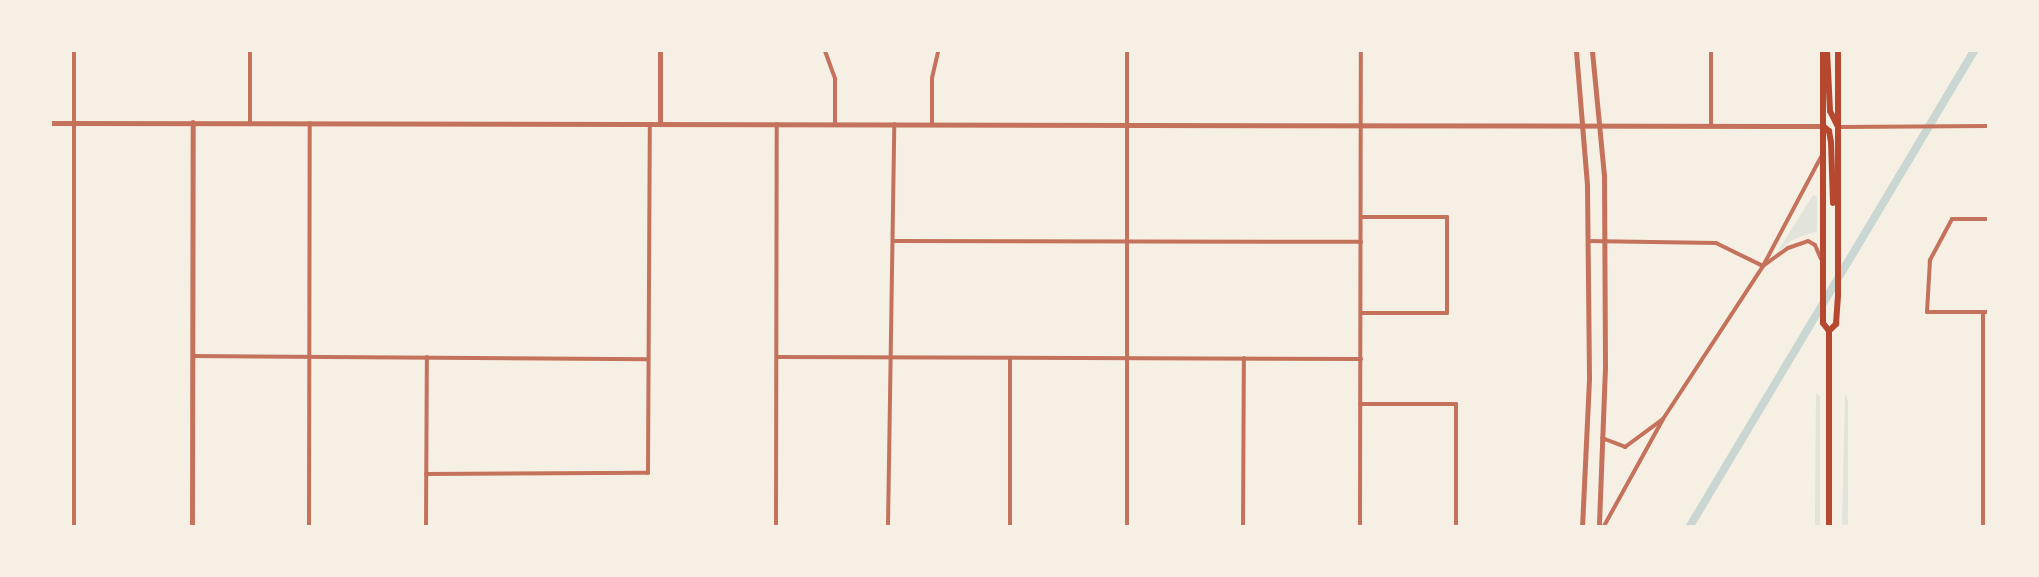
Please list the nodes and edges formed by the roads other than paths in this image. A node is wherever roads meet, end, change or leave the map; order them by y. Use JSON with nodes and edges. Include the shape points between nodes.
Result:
{"nodes":[{"id":1,"x":74,"y":51,"type":"edge"},
{"id":2,"x":250,"y":51,"type":"edge"},
{"id":3,"x":660,"y":51,"type":"edge"},
{"id":4,"x":825,"y":51,"type":"edge"},
{"id":5,"x":938,"y":51,"type":"edge"},
{"id":6,"x":1127,"y":51,"type":"edge"},
{"id":7,"x":1361,"y":51,"type":"edge"},
{"id":8,"x":1576,"y":51,"type":"edge"},
{"id":9,"x":1592,"y":51,"type":"edge"},
{"id":10,"x":1711,"y":51,"type":"edge"},
{"id":11,"x":1825,"y":51,"type":"edge"},
{"id":12,"x":1838,"y":51,"type":"edge"},
{"id":13,"x":193,"y":122,"type":"junction"},
{"id":14,"x":250,"y":122,"type":"junction"},
{"id":15,"x":310,"y":122,"type":"junction"},
{"id":16,"x":51,"y":123,"type":"edge"},
{"id":17,"x":74,"y":123,"type":"junction"},
{"id":18,"x":650,"y":124,"type":"junction"},
{"id":19,"x":660,"y":124,"type":"junction"},
{"id":20,"x":777,"y":124,"type":"junction"},
{"id":21,"x":836,"y":124,"type":"junction"},
{"id":22,"x":894,"y":124,"type":"junction"},
{"id":23,"x":932,"y":124,"type":"junction"},
{"id":24,"x":1127,"y":125,"type":"junction"},
{"id":25,"x":1361,"y":125,"type":"junction"},
{"id":26,"x":1582,"y":126,"type":"junction"},
{"id":27,"x":1598,"y":126,"type":"junction"},
{"id":28,"x":1711,"y":126,"type":"junction"},
{"id":29,"x":1823,"y":126,"type":"junction"},
{"id":30,"x":1988,"y":126,"type":"edge"},
{"id":31,"x":1838,"y":127,"type":"junction"},
{"id":32,"x":1821,"y":157,"type":"junction"},
{"id":33,"x":1837,"y":215,"type":"junction"},
{"id":34,"x":1361,"y":217,"type":"junction"},
{"id":35,"x":1988,"y":219,"type":"edge"},
{"id":36,"x":894,"y":241,"type":"junction"},
{"id":37,"x":1127,"y":241,"type":"junction"},
{"id":38,"x":1605,"y":241,"type":"junction"},
{"id":39,"x":1361,"y":242,"type":"junction"},
{"id":40,"x":1588,"y":242,"type":"junction"},
{"id":41,"x":1763,"y":266,"type":"junction"},
{"id":42,"x":1823,"y":270,"type":"junction"},
{"id":43,"x":1986,"y":312,"type":"edge"},
{"id":44,"x":1361,"y":313,"type":"junction"},
{"id":45,"x":1829,"y":331,"type":"junction"},
{"id":46,"x":192,"y":356,"type":"junction"},
{"id":47,"x":309,"y":357,"type":"junction"},
{"id":48,"x":427,"y":357,"type":"junction"},
{"id":49,"x":777,"y":357,"type":"junction"},
{"id":50,"x":891,"y":358,"type":"junction"},
{"id":51,"x":1010,"y":358,"type":"junction"},
{"id":52,"x":1127,"y":358,"type":"junction"},
{"id":53,"x":1244,"y":358,"type":"junction"},
{"id":54,"x":1360,"y":358,"type":"junction"},
{"id":55,"x":648,"y":359,"type":"junction"},
{"id":56,"x":1360,"y":404,"type":"junction"},
{"id":57,"x":1663,"y":419,"type":"junction"},
{"id":58,"x":1602,"y":438,"type":"junction"},
{"id":59,"x":426,"y":474,"type":"junction"},
{"id":60,"x":74,"y":526,"type":"edge"},
{"id":61,"x":192,"y":526,"type":"edge"},
{"id":62,"x":309,"y":526,"type":"edge"},
{"id":63,"x":426,"y":526,"type":"edge"},
{"id":64,"x":776,"y":526,"type":"edge"},
{"id":65,"x":888,"y":526,"type":"edge"},
{"id":66,"x":1010,"y":526,"type":"edge"},
{"id":67,"x":1127,"y":526,"type":"edge"},
{"id":68,"x":1244,"y":526,"type":"edge"},
{"id":69,"x":1360,"y":526,"type":"edge"},
{"id":70,"x":1456,"y":526,"type":"edge"},
{"id":71,"x":1582,"y":526,"type":"edge"},
{"id":72,"x":1599,"y":526,"type":"edge"},
{"id":73,"x":1604,"y":526,"type":"edge"},
{"id":74,"x":1829,"y":526,"type":"edge"},
{"id":75,"x":1983,"y":526,"type":"edge"}],
"edges":[{"from":1,"to":17,"type":"street"},
{"from":2,"to":14,"type":"street"},
{"from":3,"to":19,"type":"street"},
{"from":4,"to":21,"type":"street","via":[[835,79]]},
{"from":5,"to":23,"type":"street","via":[[932,78]]},
{"from":6,"to":24,"type":"street"},
{"from":7,"to":25,"type":"street"},
{"from":8,"to":26,"type":"street"},
{"from":9,"to":27,"type":"street"},
{"from":10,"to":28,"type":"street"},
{"from":11,"to":29,"type":"main road"},
{"from":11,"to":31,"type":"main road","via":[[1830,111]]},
{"from":12,"to":31,"type":"main road"},
{"from":13,"to":14,"type":"street"},
{"from":13,"to":17,"type":"street"},
{"from":13,"to":46,"type":"street"},
{"from":14,"to":15,"type":"street"},
{"from":15,"to":18,"type":"street"},
{"from":15,"to":47,"type":"street"},
{"from":16,"to":17,"type":"street"},
{"from":17,"to":60,"type":"street"},
{"from":18,"to":19,"type":"street"},
{"from":18,"to":55,"type":"street"},
{"from":19,"to":20,"type":"street"},
{"from":20,"to":21,"type":"street"},
{"from":20,"to":49,"type":"street"},
{"from":21,"to":22,"type":"street"},
{"from":22,"to":23,"type":"street"},
{"from":22,"to":36,"type":"street"},
{"from":23,"to":24,"type":"street"},
{"from":24,"to":25,"type":"street"},
{"from":24,"to":37,"type":"street"},
{"from":25,"to":26,"type":"street"},
{"from":25,"to":34,"type":"street"},
{"from":26,"to":27,"type":"street"},
{"from":26,"to":40,"type":"street"},
{"from":27,"to":28,"type":"street"},
{"from":27,"to":38,"type":"street","via":[[1604,175]]},
{"from":28,"to":29,"type":"street"},
{"from":29,"to":32,"type":"main road"},
{"from":29,"to":33,"type":"main road","via":[[1829,130],[1831,142]]},
{"from":30,"to":31,"type":"street"},
{"from":31,"to":33,"type":"main road"},
{"from":32,"to":41,"type":"street"},
{"from":32,"to":42,"type":"main road"},
{"from":33,"to":45,"type":"main road","via":[[1836,324]]},
{"from":34,"to":39,"type":"street"},
{"from":34,"to":44,"type":"street","via":[[1447,217],[1447,313]]},
{"from":35,"to":43,"type":"street","via":[[1952,219],[1930,260],[1927,312]]},
{"from":36,"to":37,"type":"street"},
{"from":36,"to":50,"type":"street"},
{"from":37,"to":39,"type":"street"},
{"from":37,"to":52,"type":"street"},
{"from":38,"to":40,"type":"street"},
{"from":38,"to":41,"type":"street","via":[[1716,243]]},
{"from":38,"to":58,"type":"street"},
{"from":39,"to":44,"type":"street"},
{"from":40,"to":71,"type":"street","via":[[1588,390]]},
{"from":41,"to":42,"type":"street","via":[[1788,248],[1808,241],[1820,255]]},
{"from":41,"to":57,"type":"street"},
{"from":42,"to":45,"type":"main road","via":[[1823,323]]},
{"from":43,"to":75,"type":"street"},
{"from":44,"to":54,"type":"street"},
{"from":45,"to":74,"type":"main road"},
{"from":46,"to":47,"type":"street"},
{"from":46,"to":61,"type":"street"},
{"from":47,"to":48,"type":"street"},
{"from":47,"to":62,"type":"street"},
{"from":48,"to":55,"type":"street"},
{"from":48,"to":59,"type":"street"},
{"from":49,"to":50,"type":"street"},
{"from":49,"to":64,"type":"street"},
{"from":50,"to":51,"type":"street"},
{"from":50,"to":65,"type":"street"},
{"from":51,"to":52,"type":"street"},
{"from":51,"to":66,"type":"street"},
{"from":52,"to":53,"type":"street"},
{"from":52,"to":67,"type":"street"},
{"from":53,"to":54,"type":"street"},
{"from":53,"to":68,"type":"street"},
{"from":54,"to":56,"type":"street"},
{"from":55,"to":59,"type":"street","via":[[648,473]]},
{"from":56,"to":69,"type":"street"},
{"from":56,"to":70,"type":"street","via":[[1456,404]]},
{"from":57,"to":58,"type":"street","via":[[1625,447]]},
{"from":57,"to":73,"type":"street"},
{"from":58,"to":72,"type":"street"},
{"from":59,"to":63,"type":"street"}]}
